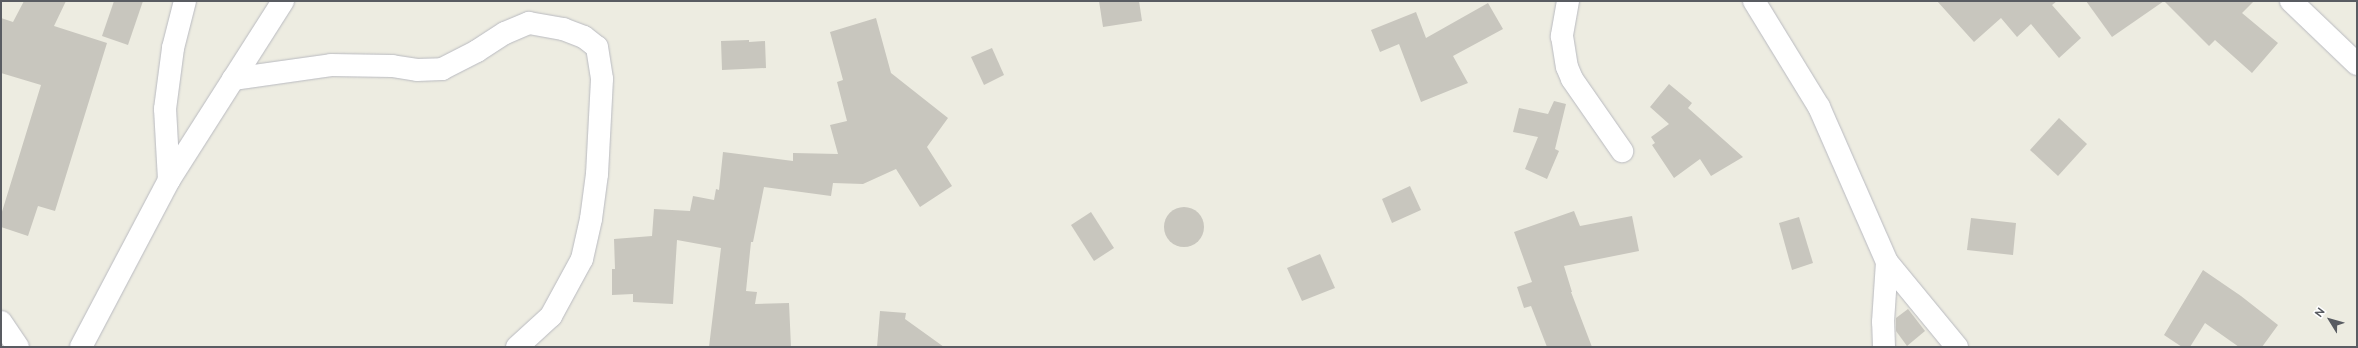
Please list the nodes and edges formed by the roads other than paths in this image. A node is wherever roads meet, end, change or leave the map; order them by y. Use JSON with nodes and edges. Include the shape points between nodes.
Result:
{"nodes":[{"id":1,"x":185,"y":1,"type":"edge"},
{"id":2,"x":283,"y":1,"type":"edge"},
{"id":3,"x":1568,"y":1,"type":"edge"},
{"id":4,"x":1754,"y":1,"type":"edge"},
{"id":5,"x":2291,"y":1,"type":"edge"},
{"id":6,"x":2357,"y":64,"type":"edge"},
{"id":7,"x":234,"y":79,"type":"junction"},
{"id":8,"x":1622,"y":151,"type":"dead end"},
{"id":9,"x":168,"y":180,"type":"junction"},
{"id":10,"x":1887,"y":262,"type":"junction"},
{"id":11,"x":1,"y":322,"type":"edge"},
{"id":12,"x":18,"y":347,"type":"edge"},
{"id":13,"x":81,"y":347,"type":"edge"},
{"id":14,"x":517,"y":347,"type":"edge"},
{"id":15,"x":1884,"y":347,"type":"edge"},
{"id":16,"x":1957,"y":347,"type":"edge"}],
"edges":[{"from":1,"to":9,"type":"street","via":[[174,48],[165,109]]},
{"from":2,"to":7,"type":"street"},
{"from":3,"to":8,"type":"street","via":[[1562,36],[1567,67],[1572,79]]},
{"from":4,"to":10,"type":"street","via":[[1819,107]]},
{"from":5,"to":6,"type":"street"},
{"from":7,"to":9,"type":"street"},
{"from":7,"to":14,"type":"street","via":[[331,65],[442,69],[505,33],[529,23],[563,29],[584,37],[596,47],[602,79],[599,146],[591,219],[582,259],[551,316]]},
{"from":9,"to":13,"type":"street"},
{"from":10,"to":15,"type":"street"},
{"from":10,"to":16,"type":"street"},
{"from":11,"to":12,"type":"street"}]}
